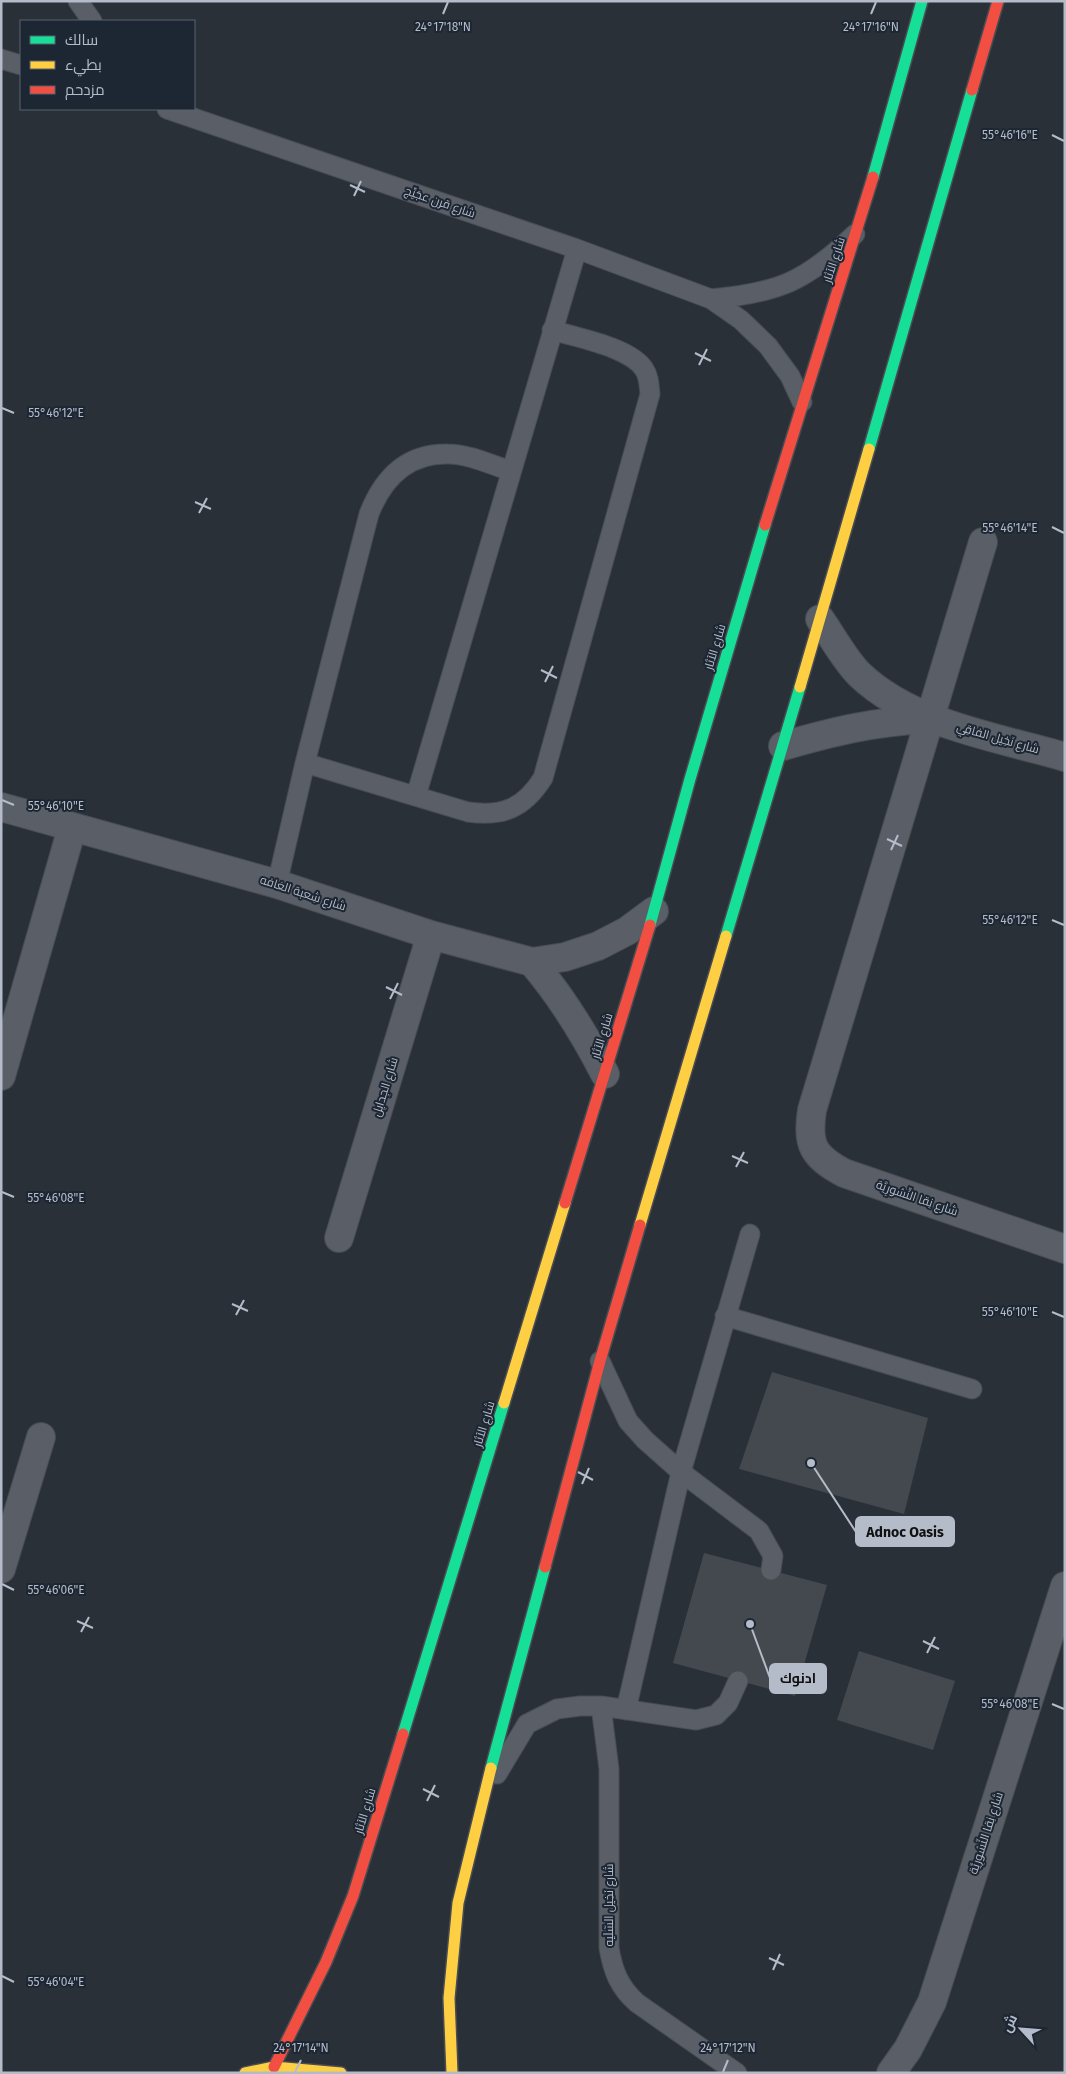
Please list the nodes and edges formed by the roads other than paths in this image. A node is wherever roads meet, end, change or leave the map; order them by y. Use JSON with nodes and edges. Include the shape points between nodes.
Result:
{"nodes":[{"id":1,"x":78,"y":1,"type":"edge"},
{"id":2,"x":922,"y":1,"type":"edge"},
{"id":3,"x":998,"y":1,"type":"edge"},
{"id":4,"x":91,"y":20,"type":"edge"},
{"id":5,"x":1,"y":59,"type":"edge"},
{"id":6,"x":20,"y":65,"type":"edge"},
{"id":7,"x":170,"y":110,"type":"edge"},
{"id":8,"x":858,"y":232,"type":"junction"},
{"id":9,"x":577,"y":249,"type":"junction"},
{"id":10,"x":711,"y":299,"type":"junction"},
{"id":11,"x":552,"y":330,"type":"junction"},
{"id":12,"x":802,"y":402,"type":"junction"},
{"id":13,"x":511,"y":471,"type":"junction"},
{"id":14,"x":983,"y":542,"type":"dead end"},
{"id":15,"x":820,"y":619,"type":"junction"},
{"id":16,"x":931,"y":719,"type":"junction"},
{"id":17,"x":783,"y":746,"type":"junction"},
{"id":18,"x":1065,"y":757,"type":"edge"},
{"id":19,"x":305,"y":763,"type":"junction"},
{"id":20,"x":416,"y":796,"type":"junction"},
{"id":21,"x":1,"y":807,"type":"edge"},
{"id":22,"x":72,"y":828,"type":"junction"},
{"id":23,"x":276,"y":884,"type":"junction"},
{"id":24,"x":654,"y":911,"type":"junction"},
{"id":25,"x":431,"y":935,"type":"junction"},
{"id":26,"x":532,"y":962,"type":"junction"},
{"id":27,"x":606,"y":1074,"type":"junction"},
{"id":28,"x":1,"y":1076,"type":"edge"},
{"id":29,"x":750,"y":1234,"type":"dead end"},
{"id":30,"x":339,"y":1238,"type":"dead end"},
{"id":31,"x":1065,"y":1250,"type":"edge"},
{"id":32,"x":725,"y":1316,"type":"junction"},
{"id":33,"x":600,"y":1361,"type":"junction"},
{"id":34,"x":972,"y":1389,"type":"dead end"},
{"id":35,"x":41,"y":1438,"type":"dead end"},
{"id":36,"x":682,"y":1472,"type":"junction"},
{"id":37,"x":1,"y":1569,"type":"edge"},
{"id":38,"x":771,"y":1570,"type":"dead end"},
{"id":39,"x":1065,"y":1586,"type":"edge"},
{"id":40,"x":738,"y":1681,"type":"dead end"},
{"id":41,"x":601,"y":1706,"type":"junction"},
{"id":42,"x":626,"y":1710,"type":"junction"},
{"id":43,"x":484,"y":1795,"type":"junction"},
{"id":44,"x":274,"y":2067,"type":"junction"},
{"id":45,"x":245,"y":2073,"type":"edge"},
{"id":46,"x":341,"y":2073,"type":"edge"},
{"id":47,"x":452,"y":2073,"type":"edge"},
{"id":48,"x":738,"y":2073,"type":"edge"},
{"id":49,"x":891,"y":2073,"type":"edge"}],
"edges":[{"from":1,"to":4,"type":"lane"},
{"from":2,"to":8,"type":"main road","name":"شارع الآثار"},
{"from":3,"to":15,"type":"main road"},
{"from":5,"to":6,"type":"lane"},
{"from":7,"to":9,"type":"lane","name":"شارع قرن عجَيِّج"},
{"from":8,"to":10,"type":"lane","name":"شارع قرن عجَيِّج","via":[[827,260],[792,282],[752,295]]},
{"from":8,"to":12,"type":"main road","name":"شارع الآثار"},
{"from":9,"to":10,"type":"lane","name":"شارع قرن عجَيِّج"},
{"from":9,"to":11,"type":"lane"},
{"from":10,"to":12,"type":"lane","name":"شارع قرن عجَيِّج","via":[[741,320],[768,346],[790,376]]},
{"from":11,"to":13,"type":"lane"},
{"from":11,"to":20,"type":"lane","via":[[623,352],[635,359],[646,375],[650,394],[549,762],[533,794],[503,812],[468,812]]},
{"from":12,"to":24,"type":"main road","name":"شارع الآثار"},
{"from":13,"to":19,"type":"lane","via":[[449,454],[428,456],[407,464],[390,476],[377,494],[369,514]]},
{"from":13,"to":20,"type":"lane"},
{"from":14,"to":16,"type":"street","name":"شارع نِقا النِّسُورِيَّة"},
{"from":15,"to":16,"type":"street","name":"شارع نَخِيل الفاقِي","via":[[859,674],[892,700]]},
{"from":15,"to":17,"type":"main road"},
{"from":16,"to":17,"type":"street","name":"شارع نَخِيل الفاقِي","via":[[844,728]]},
{"from":16,"to":18,"type":"street","name":"شارع نَخِيل الفاقِي"},
{"from":16,"to":31,"type":"street","name":"شارع نِقا النِّسُورِيَّة","via":[[812,1110],[809,1132],[815,1152],[826,1164],[844,1173]]},
{"from":17,"to":33,"type":"main road"},
{"from":19,"to":20,"type":"lane"},
{"from":19,"to":23,"type":"lane"},
{"from":21,"to":22,"type":"street","name":"شارع شِعبة الغافه"},
{"from":22,"to":23,"type":"street","name":"شارع شِعبة الغافه"},
{"from":22,"to":28,"type":"street"},
{"from":23,"to":25,"type":"street","name":"شارع شِعبة الغافه"},
{"from":24,"to":26,"type":"street","name":"شارع شِعبة الغافه","via":[[627,931],[598,946],[566,957]]},
{"from":24,"to":27,"type":"main road","name":"شارع الآثار"},
{"from":25,"to":26,"type":"street","name":"شارع شِعبة الغافه"},
{"from":25,"to":30,"type":"street","name":"شارع الجِدايِل"},
{"from":26,"to":27,"type":"street","via":[[561,996]]},
{"from":27,"to":44,"type":"main road","name":"شارع الآثار","via":[[353,1896],[326,1962]]},
{"from":29,"to":32,"type":"lane"},
{"from":32,"to":34,"type":"lane"},
{"from":32,"to":36,"type":"lane"},
{"from":33,"to":36,"type":"lane","via":[[628,1421]]},
{"from":33,"to":43,"type":"main road"},
{"from":35,"to":37,"type":"street"},
{"from":36,"to":38,"type":"lane","via":[[759,1531],[773,1556]]},
{"from":36,"to":42,"type":"lane"},
{"from":39,"to":49,"type":"street","name":"شارع نِقا النِّسُورِيَّة","via":[[932,2002],[908,2049]]},
{"from":40,"to":42,"type":"lane","via":[[728,1703],[716,1715],[696,1720]]},
{"from":41,"to":42,"type":"lane"},
{"from":41,"to":43,"type":"lane","via":[[557,1709],[527,1724]]},
{"from":41,"to":48,"type":"lane","name":"شارع نَخِيل السّلَيه","via":[[609,1769],[609,1948],[613,1969],[623,1990],[637,2002]]},
{"from":43,"to":47,"type":"main road","via":[[458,1903],[449,1998]]},
{"from":44,"to":45,"type":"main road"},
{"from":44,"to":46,"type":"main road"}]}
